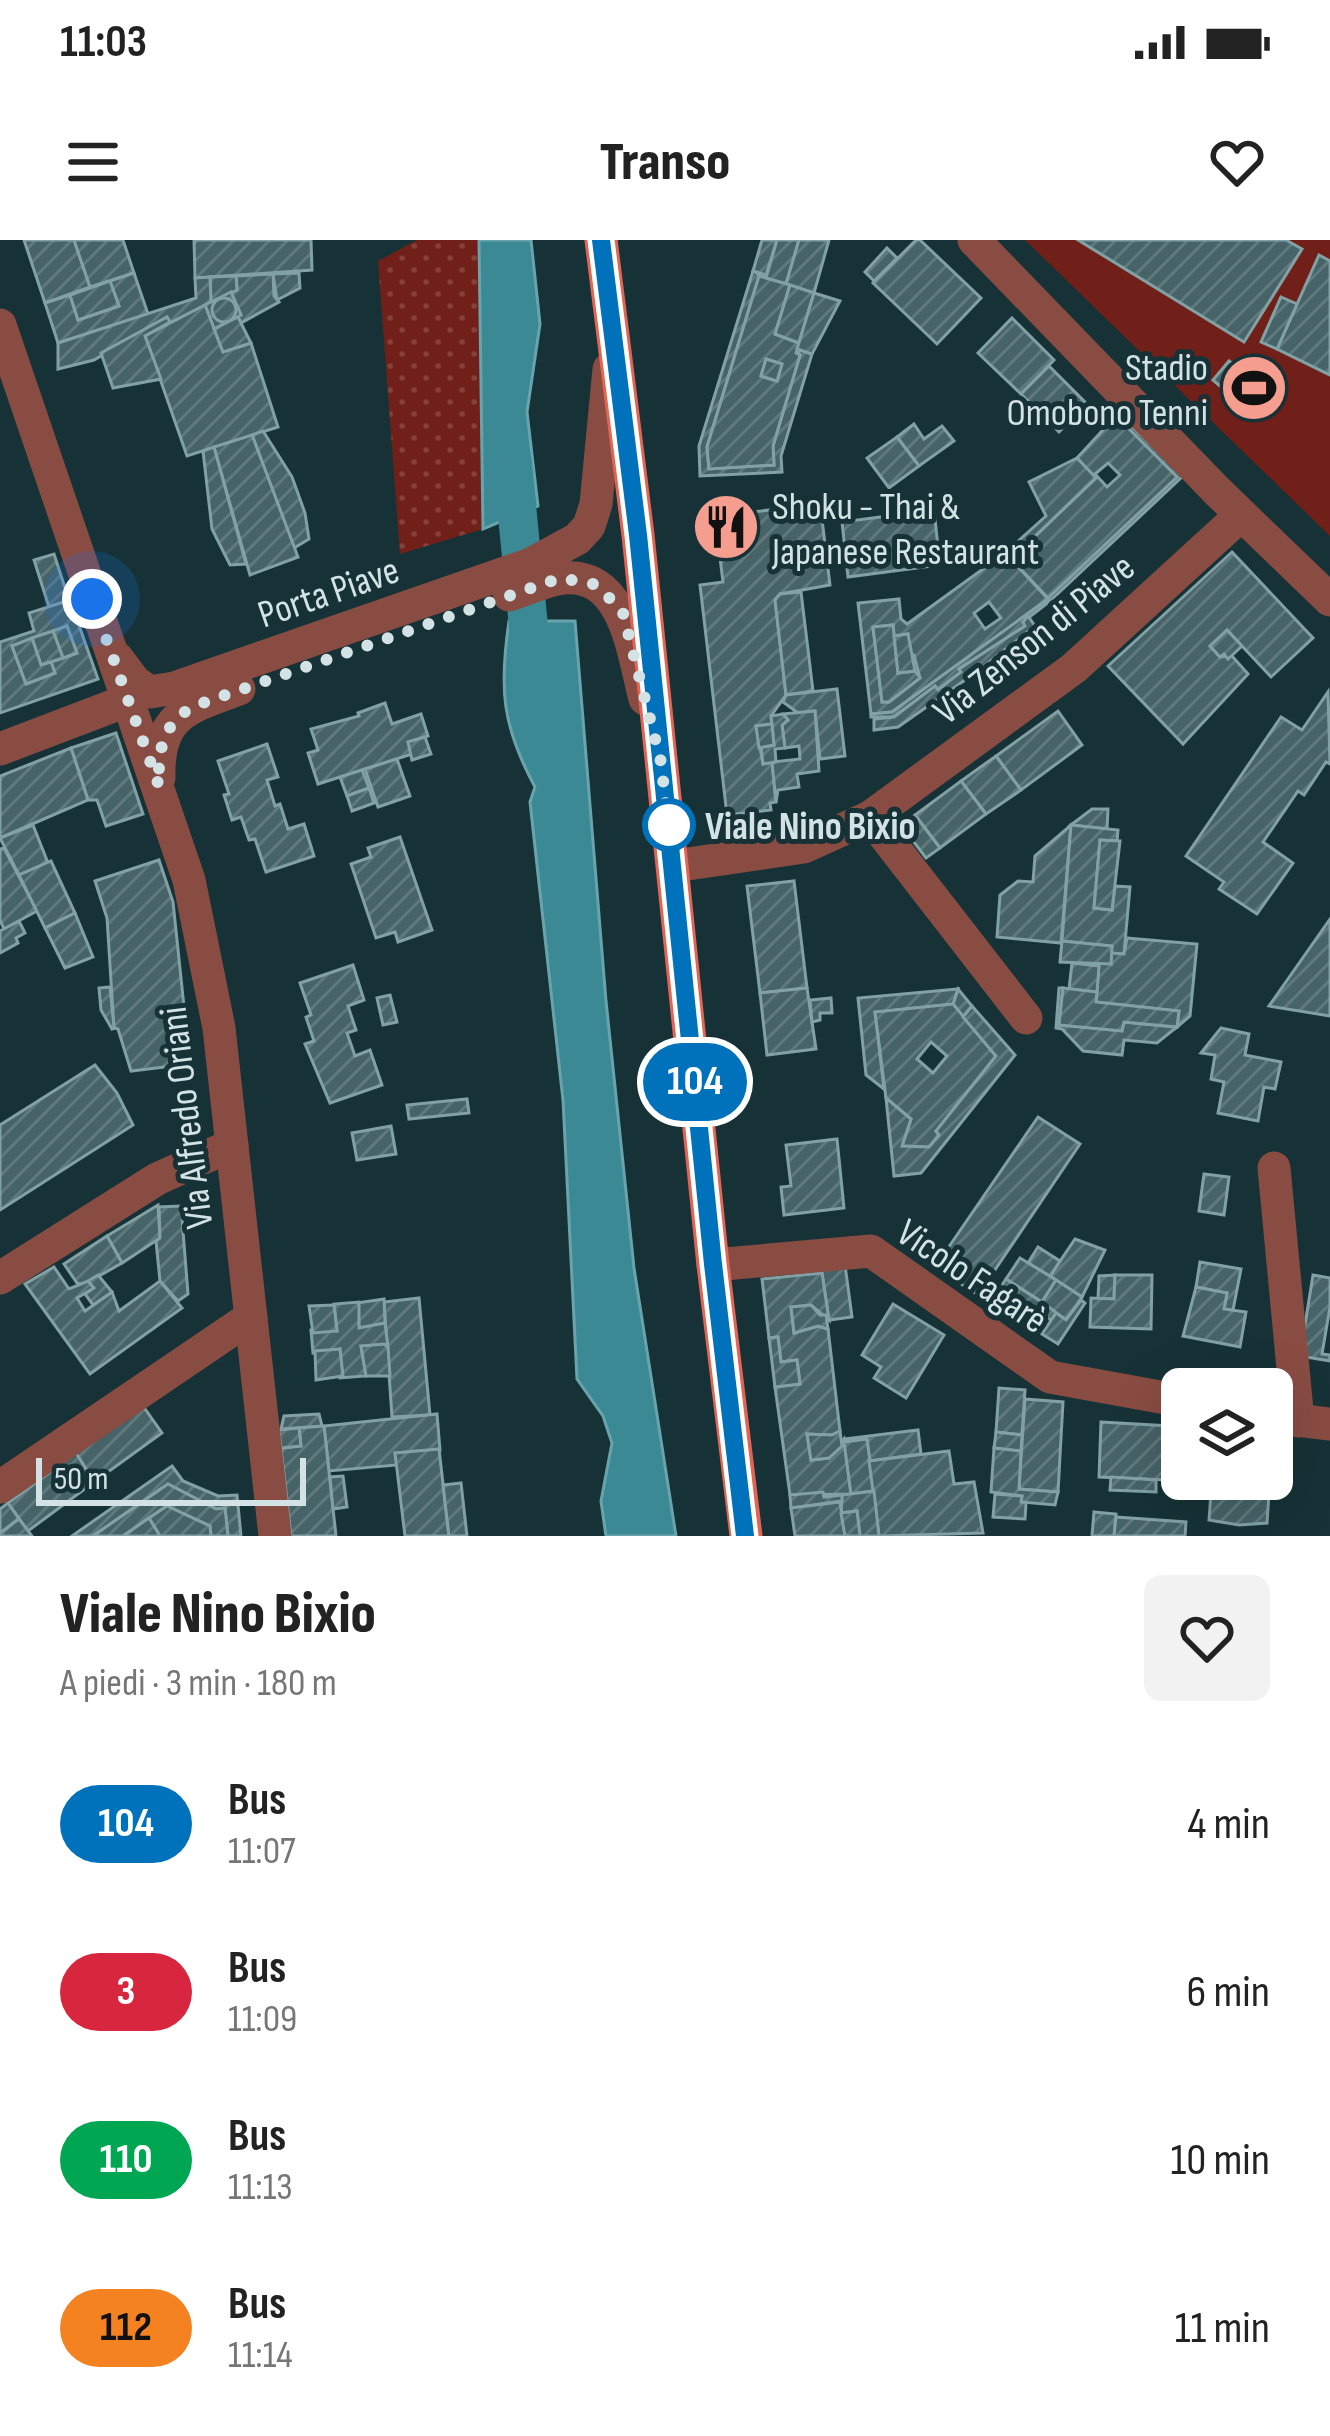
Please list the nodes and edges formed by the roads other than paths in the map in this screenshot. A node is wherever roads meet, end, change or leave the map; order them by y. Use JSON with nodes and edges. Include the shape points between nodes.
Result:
{"nodes":[{"id":1,"x":601,"y":240,"type":"edge"},
{"id":2,"x":974,"y":240,"type":"edge"},
{"id":3,"x":613,"y":323,"type":"junction"},
{"id":4,"x":0,"y":325,"type":"edge"},
{"id":5,"x":1241,"y":515,"type":"junction"},
{"id":6,"x":571,"y":551,"type":"junction"},
{"id":7,"x":477,"y":595,"type":"junction"},
{"id":8,"x":1330,"y":599,"type":"edge"},
{"id":9,"x":105,"y":641,"type":"junction"},
{"id":10,"x":126,"y":701,"type":"junction"},
{"id":11,"x":0,"y":748,"type":"edge"},
{"id":12,"x":661,"y":762,"type":"junction"},
{"id":13,"x":159,"y":786,"type":"junction"},
{"id":14,"x":871,"y":818,"type":"junction"},
{"id":15,"x":674,"y":866,"type":"junction"},
{"id":16,"x":1025,"y":1018,"type":"dead end"},
{"id":17,"x":232,"y":1145,"type":"junction"},
{"id":18,"x":1274,"y":1168,"type":"dead end"},
{"id":19,"x":713,"y":1264,"type":"junction"},
{"id":20,"x":0,"y":1278,"type":"edge"},
{"id":21,"x":251,"y":1317,"type":"junction"},
{"id":22,"x":1161,"y":1397,"type":"edge"},
{"id":23,"x":1300,"y":1421,"type":"edge"},
{"id":24,"x":0,"y":1487,"type":"edge"},
{"id":25,"x":275,"y":1536,"type":"edge"},
{"id":26,"x":746,"y":1536,"type":"edge"}],
"edges":[{"from":1,"to":3,"type":"main road"},
{"from":2,"to":5,"type":"street"},
{"from":3,"to":6,"type":"street","via":[[600,479]]},
{"from":3,"to":12,"type":"main road"},
{"from":4,"to":9,"type":"street","name":"Via Alfredo Oriani"},
{"from":5,"to":8,"type":"street"},
{"from":5,"to":14,"type":"street","name":"Via Zenson di Piave","via":[[1074,668]]},
{"from":6,"to":7,"type":"street","name":"Porta Piave"},
{"from":6,"to":12,"type":"street","via":[[622,609]]},
{"from":7,"to":9,"type":"street","name":"Porta Piave","via":[[154,692],[135,682]]},
{"from":7,"to":13,"type":"street","name":"Porta Piave","via":[[179,714],[161,741]]},
{"from":9,"to":10,"type":"street","name":"Via Alfredo Oriani"},
{"from":10,"to":11,"type":"street"},
{"from":10,"to":13,"type":"street","name":"Via Alfredo Oriani"},
{"from":12,"to":15,"type":"main road"},
{"from":13,"to":17,"type":"street","name":"Via Alfredo Oriani","via":[[206,950]]},
{"from":14,"to":15,"type":"street","name":"Via Zenson di Piave","via":[[804,847]]},
{"from":14,"to":16,"type":"street"},
{"from":15,"to":19,"type":"main road"},
{"from":17,"to":20,"type":"street","via":[[157,1179]]},
{"from":17,"to":21,"type":"street","name":"Via Alfredo Oriani"},
{"from":18,"to":23,"type":"street"},
{"from":19,"to":22,"type":"street","name":"Vicolo Fagarè","via":[[872,1251],[1050,1377]]},
{"from":19,"to":26,"type":"main road"},
{"from":21,"to":24,"type":"street"},
{"from":21,"to":25,"type":"street","name":"Via Alfredo Oriani"}]}
